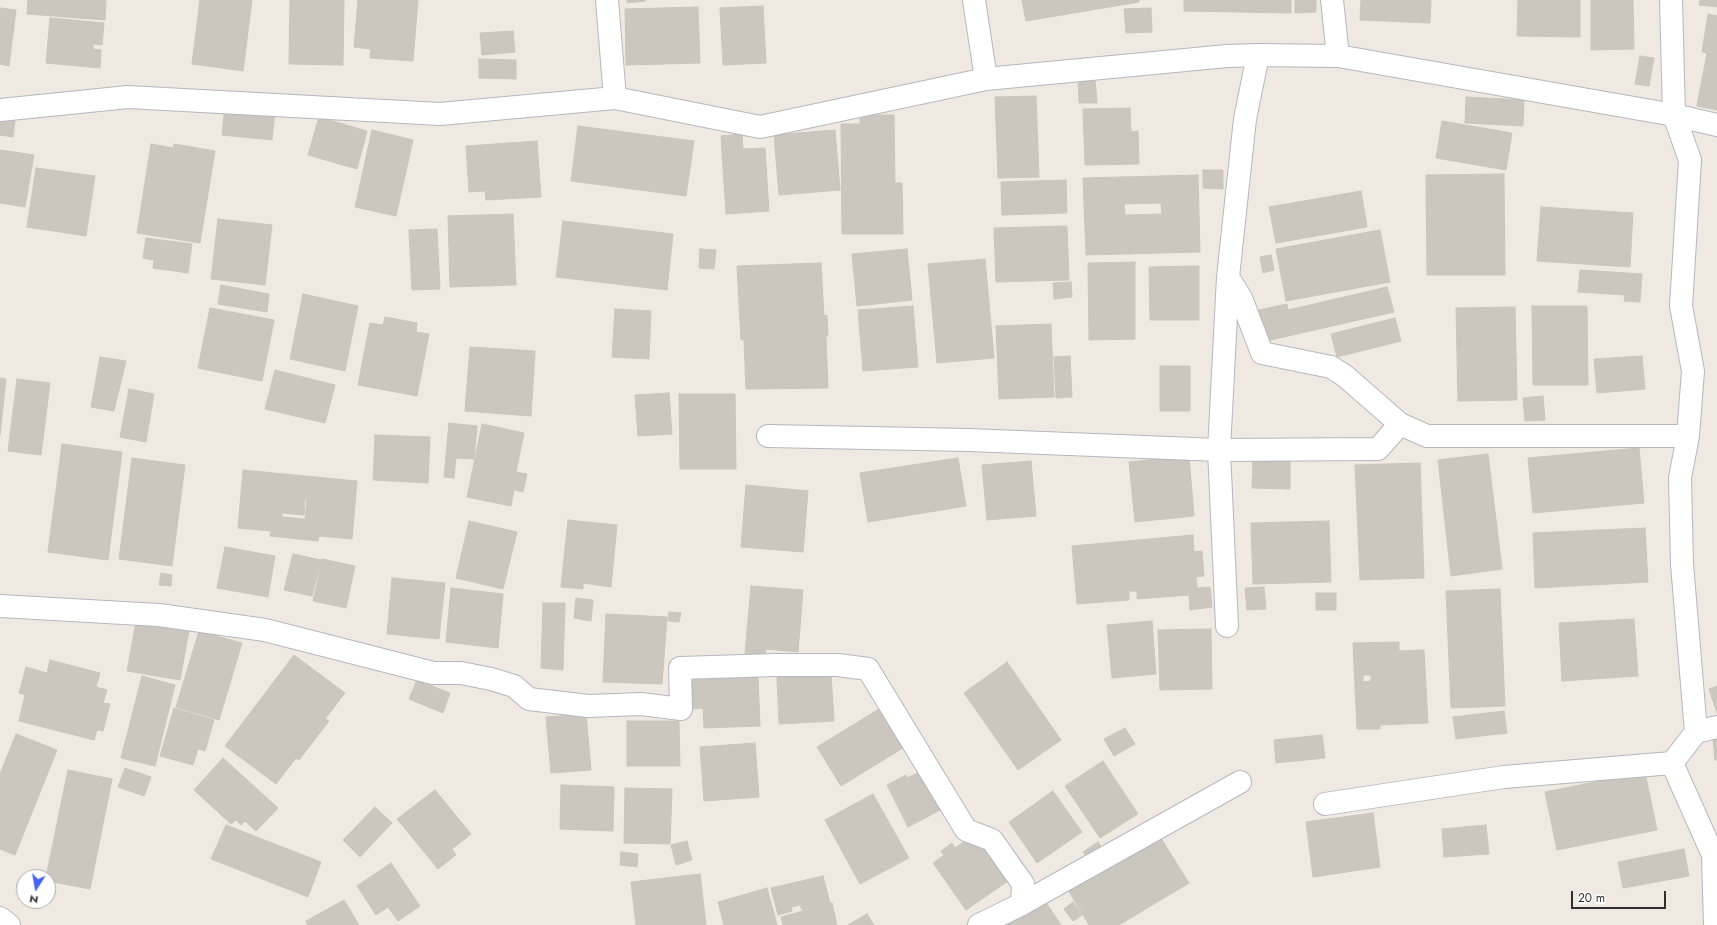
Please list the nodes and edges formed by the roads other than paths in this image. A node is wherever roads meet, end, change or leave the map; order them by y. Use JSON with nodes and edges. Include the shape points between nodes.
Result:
{"nodes":[{"id":1,"x":606,"y":0,"type":"edge"},
{"id":2,"x":974,"y":0,"type":"edge"},
{"id":3,"x":1332,"y":0,"type":"edge"},
{"id":4,"x":1671,"y":0,"type":"edge"},
{"id":5,"x":1258,"y":55,"type":"junction"},
{"id":6,"x":1338,"y":56,"type":"junction"},
{"id":7,"x":986,"y":79,"type":"junction"},
{"id":8,"x":615,"y":98,"type":"junction"},
{"id":9,"x":0,"y":110,"type":"edge"},
{"id":10,"x":1674,"y":115,"type":"junction"},
{"id":11,"x":1717,"y":125,"type":"edge"},
{"id":12,"x":1228,"y":277,"type":"junction"},
{"id":13,"x":1400,"y":424,"type":"junction"},
{"id":14,"x":768,"y":436,"type":"dead end"},
{"id":15,"x":1688,"y":436,"type":"junction"},
{"id":16,"x":1219,"y":450,"type":"junction"},
{"id":17,"x":0,"y":606,"type":"edge"},
{"id":18,"x":1227,"y":626,"type":"dead end"},
{"id":19,"x":1717,"y":727,"type":"edge"},
{"id":20,"x":1696,"y":732,"type":"junction"},
{"id":21,"x":1672,"y":764,"type":"junction"},
{"id":22,"x":1240,"y":782,"type":"dead end"},
{"id":23,"x":1325,"y":804,"type":"dead end"},
{"id":24,"x":1022,"y":904,"type":"junction"},
{"id":25,"x":0,"y":918,"type":"edge"},
{"id":26,"x":9,"y":925,"type":"edge"},
{"id":27,"x":978,"y":925,"type":"edge"},
{"id":28,"x":1715,"y":925,"type":"edge"}],
"edges":[{"from":1,"to":8,"type":"street"},
{"from":2,"to":7,"type":"street"},
{"from":3,"to":6,"type":"street"},
{"from":4,"to":10,"type":"street"},
{"from":5,"to":6,"type":"street"},
{"from":5,"to":7,"type":"street"},
{"from":5,"to":12,"type":"street","via":[[1246,119]]},
{"from":6,"to":10,"type":"street"},
{"from":7,"to":8,"type":"street","via":[[760,127]]},
{"from":8,"to":9,"type":"street","via":[[440,114],[128,97]]},
{"from":10,"to":11,"type":"street"},
{"from":10,"to":15,"type":"street","via":[[1690,160],[1681,306],[1693,372]]},
{"from":12,"to":13,"type":"street","via":[[1242,298],[1262,353],[1331,367]]},
{"from":12,"to":16,"type":"street"},
{"from":13,"to":15,"type":"street","via":[[1428,436]]},
{"from":13,"to":16,"type":"street","via":[[1378,449]]},
{"from":14,"to":16,"type":"street","via":[[969,440]]},
{"from":15,"to":20,"type":"street","via":[[1680,478],[1682,564]]},
{"from":16,"to":18,"type":"street"},
{"from":17,"to":24,"type":"street","via":[[159,615],[266,630],[433,673],[461,673],[491,679],[514,686],[529,699],[588,706],[641,704],[680,709],[680,668],[830,665],[868,670],[966,830],[992,840],[1023,884]]},
{"from":19,"to":20,"type":"street"},
{"from":20,"to":21,"type":"street"},
{"from":21,"to":23,"type":"street","via":[[1504,777]]},
{"from":21,"to":28,"type":"street","via":[[1713,855]]},
{"from":22,"to":24,"type":"street"},
{"from":24,"to":27,"type":"street"},
{"from":25,"to":26,"type":"street"}]}
